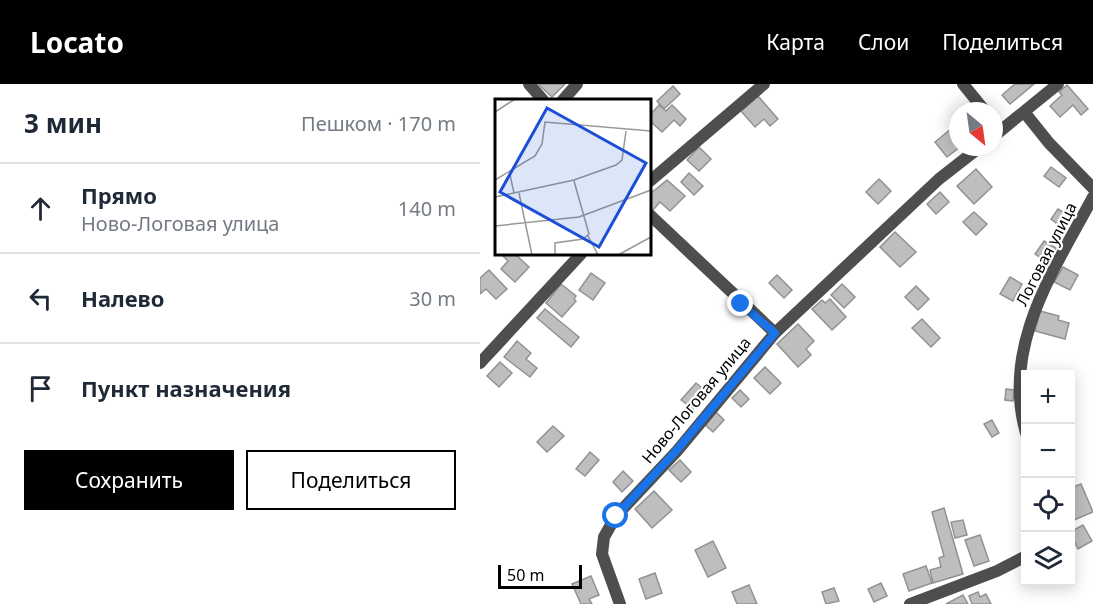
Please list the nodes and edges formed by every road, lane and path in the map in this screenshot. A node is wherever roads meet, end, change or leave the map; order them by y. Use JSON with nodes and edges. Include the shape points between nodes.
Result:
{"nodes":[{"id":1,"x":530,"y":84,"type":"edge"},
{"id":2,"x":577,"y":84,"type":"edge"},
{"id":3,"x":765,"y":84,"type":"edge"},
{"id":4,"x":963,"y":84,"type":"edge"},
{"id":5,"x":1058,"y":84,"type":"edge"},
{"id":6,"x":542,"y":99,"type":"edge"},
{"id":7,"x":564,"y":99,"type":"edge"},
{"id":8,"x":978,"y":102,"type":"edge"},
{"id":9,"x":1024,"y":113,"type":"junction"},
{"id":10,"x":1003,"y":126,"type":"edge"},
{"id":11,"x":968,"y":156,"type":"edge"},
{"id":12,"x":651,"y":180,"type":"edge"},
{"id":13,"x":1093,"y":188,"type":"edge"},
{"id":14,"x":1093,"y":197,"type":"edge"},
{"id":15,"x":651,"y":216,"type":"edge"},
{"id":16,"x":580,"y":255,"type":"edge"},
{"id":17,"x":775,"y":333,"type":"junction"},
{"id":18,"x":480,"y":363,"type":"edge"},
{"id":19,"x":1024,"y":424,"type":"edge"},
{"id":20,"x":1021,"y":559,"type":"edge"},
{"id":21,"x":620,"y":604,"type":"edge"},
{"id":22,"x":910,"y":604,"type":"edge"}],
"edges":[{"from":1,"to":6,"type":"street"},
{"from":2,"to":7,"type":"street"},
{"from":3,"to":12,"type":"street"},
{"from":4,"to":8,"type":"street"},
{"from":5,"to":9,"type":"street"},
{"from":9,"to":10,"type":"street"},
{"from":9,"to":13,"type":"street"},
{"from":11,"to":17,"type":"street","name":"Ново-Логовая улица"},
{"from":14,"to":19,"type":"street","name":"Логовая улица","via":[[1039,296],[1023,342],[1020,406]]},
{"from":15,"to":17,"type":"street"},
{"from":16,"to":18,"type":"street"},
{"from":17,"to":21,"type":"street","name":"Ново-Логовая улица","via":[[616,516],[604,537],[602,554]]},
{"from":20,"to":22,"type":"street","via":[[997,572]]}]}
